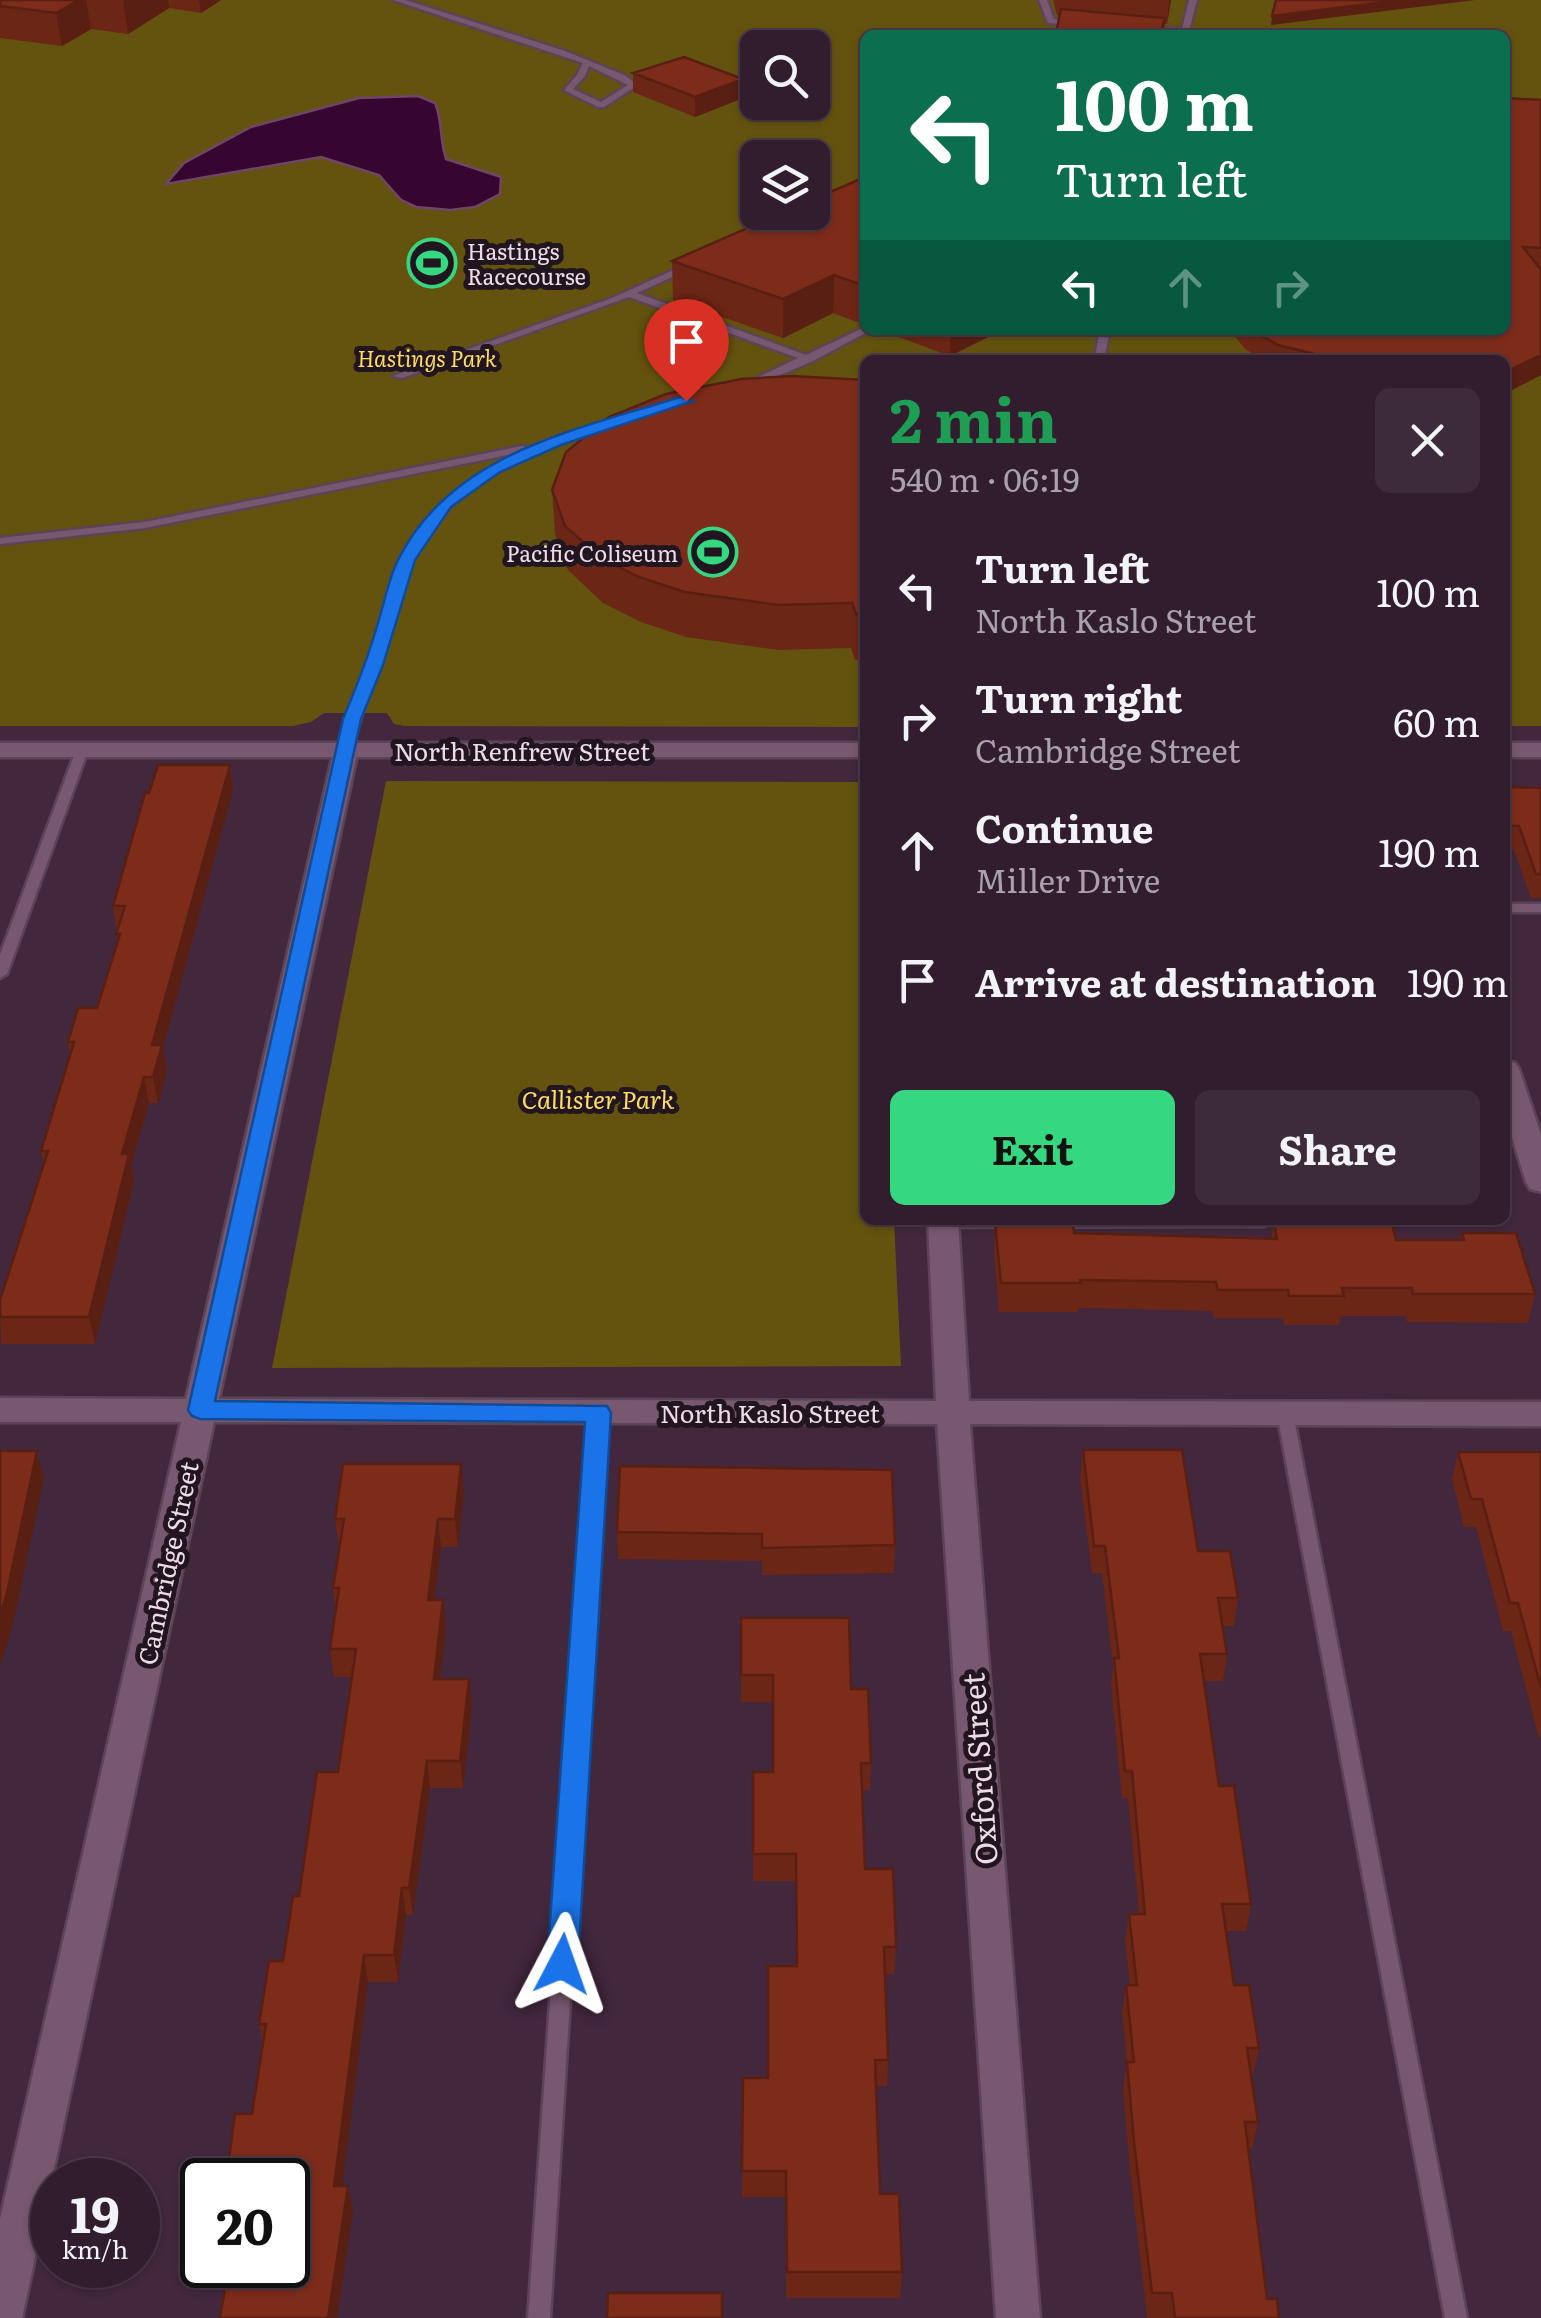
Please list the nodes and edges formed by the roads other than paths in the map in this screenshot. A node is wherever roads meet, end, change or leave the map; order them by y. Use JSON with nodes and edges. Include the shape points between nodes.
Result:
{"nodes":[{"id":1,"x":398,"y":0,"type":"edge"},
{"id":2,"x":1043,"y":0,"type":"edge"},
{"id":3,"x":1193,"y":0,"type":"edge"},
{"id":4,"x":1087,"y":24,"type":"edge"},
{"id":5,"x":1141,"y":28,"type":"edge"},
{"id":6,"x":1158,"y":30,"type":"edge"},
{"id":7,"x":1185,"y":30,"type":"edge"},
{"id":8,"x":587,"y":62,"type":"junction"},
{"id":9,"x":698,"y":262,"type":"edge"},
{"id":10,"x":630,"y":294,"type":"junction"},
{"id":11,"x":860,"y":333,"type":"edge"},
{"id":12,"x":809,"y":358,"type":"junction"},
{"id":13,"x":398,"y":376,"type":"dead end"},
{"id":14,"x":773,"y":386,"type":"edge"},
{"id":15,"x":622,"y":419,"type":"edge"},
{"id":16,"x":555,"y":441,"type":"junction"},
{"id":17,"x":0,"y":540,"type":"edge"},
{"id":18,"x":0,"y":750,"type":"edge"},
{"id":19,"x":82,"y":750,"type":"junction"},
{"id":20,"x":346,"y":750,"type":"junction"},
{"id":21,"x":860,"y":750,"type":"edge"},
{"id":22,"x":1510,"y":750,"type":"edge"},
{"id":23,"x":1541,"y":750,"type":"edge"},
{"id":24,"x":1510,"y":908,"type":"edge"},
{"id":25,"x":1541,"y":908,"type":"edge"},
{"id":26,"x":0,"y":974,"type":"edge"},
{"id":27,"x":1510,"y":1085,"type":"edge"},
{"id":28,"x":1541,"y":1182,"type":"edge"},
{"id":29,"x":943,"y":1225,"type":"edge"},
{"id":30,"x":0,"y":1410,"type":"edge"},
{"id":31,"x":200,"y":1410,"type":"junction"},
{"id":32,"x":953,"y":1412,"type":"junction"},
{"id":33,"x":598,"y":1413,"type":"junction"},
{"id":34,"x":1285,"y":1413,"type":"junction"},
{"id":35,"x":1541,"y":1414,"type":"edge"},
{"id":36,"x":0,"y":2318,"type":"edge"},
{"id":37,"x":539,"y":2318,"type":"edge"},
{"id":38,"x":1018,"y":2318,"type":"edge"},
{"id":39,"x":1456,"y":2318,"type":"edge"}],
"edges":[{"from":1,"to":8,"type":"lane"},
{"from":2,"to":4,"type":"lane","via":[[1052,20]]},
{"from":3,"to":7,"type":"lane"},
{"from":5,"to":6,"type":"lane"},
{"from":8,"to":8,"type":"lane","via":[[628,76],[634,85],[601,106],[568,90]]},
{"from":9,"to":10,"type":"lane"},
{"from":10,"to":12,"type":"lane"},
{"from":10,"to":13,"type":"lane"},
{"from":11,"to":12,"type":"lane"},
{"from":12,"to":14,"type":"lane","via":[[744,386]]},
{"from":15,"to":16,"type":"lane"},
{"from":16,"to":17,"type":"lane","via":[[145,525]]},
{"from":16,"to":20,"type":"lane","via":[[494,468],[446,503],[406,560]]},
{"from":18,"to":19,"type":"street","name":"North Renfrew Street"},
{"from":19,"to":20,"type":"street","name":"North Renfrew Street"},
{"from":19,"to":26,"type":"lane"},
{"from":20,"to":21,"type":"street","name":"North Renfrew Street"},
{"from":20,"to":31,"type":"street","name":"Cambridge Street"},
{"from":22,"to":23,"type":"street"},
{"from":24,"to":25,"type":"lane"},
{"from":27,"to":28,"type":"street"},
{"from":29,"to":32,"type":"street","name":"Oxford Street"},
{"from":30,"to":31,"type":"street","name":"North Kaslo Street"},
{"from":31,"to":33,"type":"street","name":"North Kaslo Street"},
{"from":31,"to":36,"type":"street","name":"Cambridge Street"},
{"from":32,"to":33,"type":"street","name":"North Kaslo Street"},
{"from":32,"to":34,"type":"street","name":"North Kaslo Street"},
{"from":32,"to":38,"type":"street","name":"Oxford Street"},
{"from":33,"to":37,"type":"lane"},
{"from":34,"to":35,"type":"street","name":"North Kaslo Street"},
{"from":34,"to":39,"type":"lane"}]}
